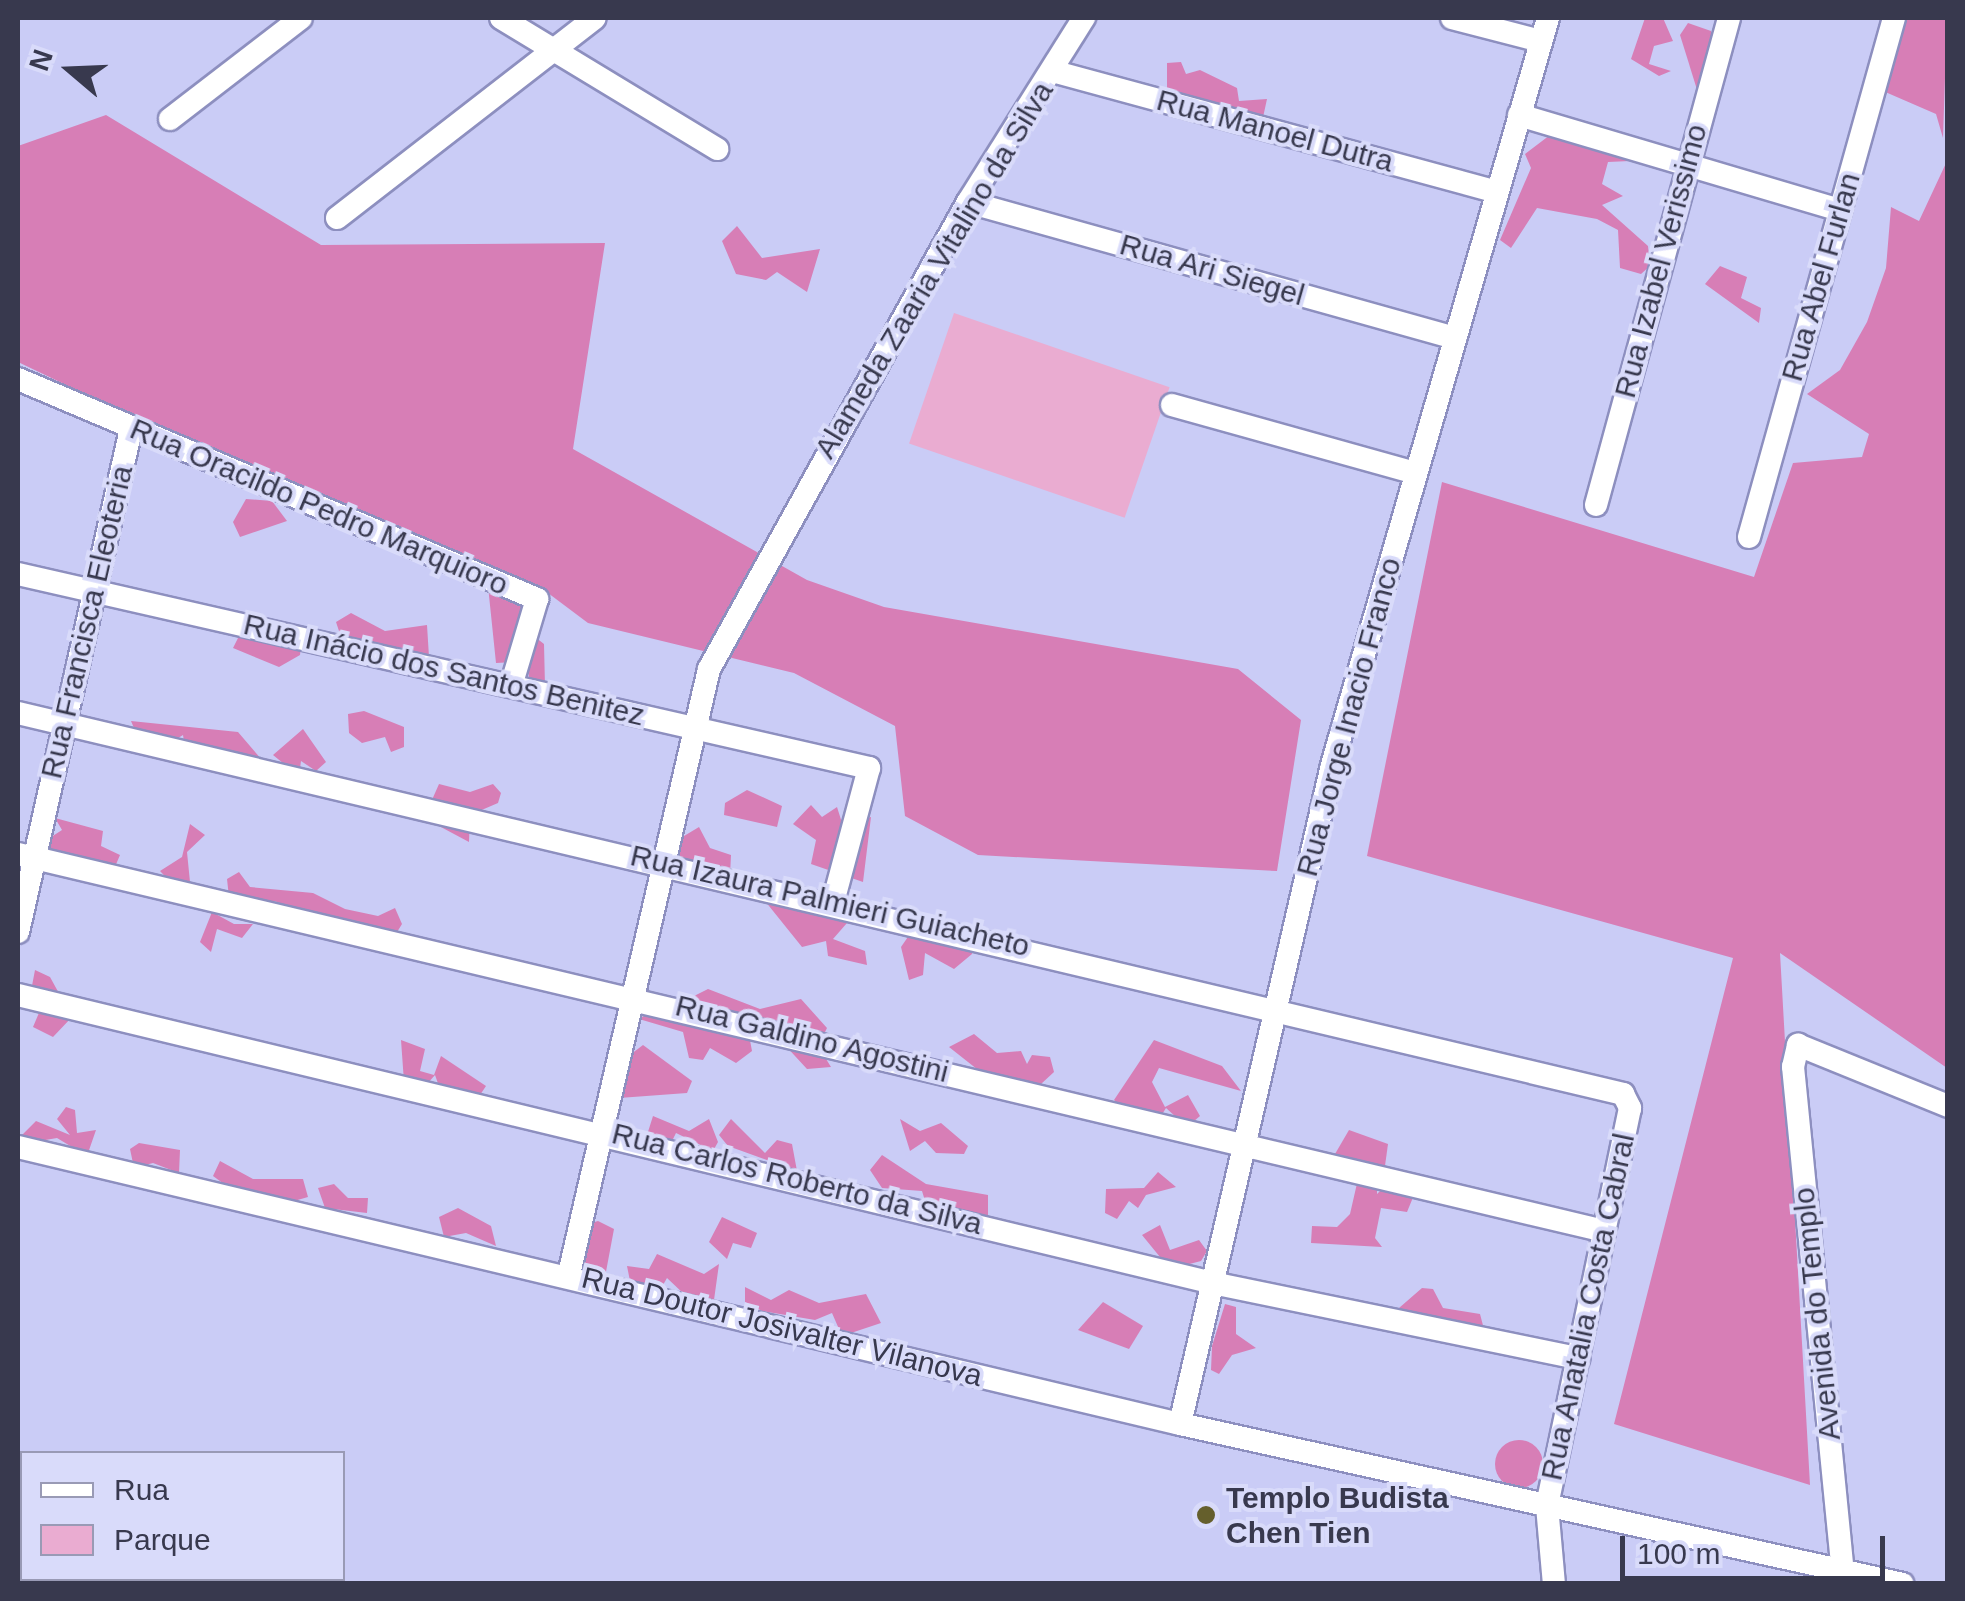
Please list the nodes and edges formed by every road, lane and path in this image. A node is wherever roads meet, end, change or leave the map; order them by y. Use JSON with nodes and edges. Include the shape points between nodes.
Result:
{"nodes":[{"id":1,"x":301,"y":18,"type":"edge"},
{"id":2,"x":500,"y":18,"type":"edge"},
{"id":3,"x":595,"y":18,"type":"edge"},
{"id":4,"x":1084,"y":18,"type":"edge"},
{"id":5,"x":1452,"y":18,"type":"edge"},
{"id":6,"x":1548,"y":18,"type":"edge"},
{"id":7,"x":1729,"y":18,"type":"edge"},
{"id":8,"x":1894,"y":18,"type":"edge"},
{"id":9,"x":1541,"y":41,"type":"junction"},
{"id":10,"x":554,"y":50,"type":"junction"},
{"id":11,"x":1052,"y":71,"type":"junction"},
{"id":12,"x":1520,"y":115,"type":"junction"},
{"id":13,"x":170,"y":119,"type":"dead end"},
{"id":14,"x":718,"y":149,"type":"dead end"},
{"id":15,"x":1686,"y":164,"type":"junction"},
{"id":16,"x":1497,"y":192,"type":"junction"},
{"id":17,"x":968,"y":202,"type":"junction"},
{"id":18,"x":1840,"y":210,"type":"junction"},
{"id":19,"x":336,"y":218,"type":"dead end"},
{"id":20,"x":1455,"y":338,"type":"junction"},
{"id":21,"x":18,"y":378,"type":"edge"},
{"id":22,"x":1172,"y":405,"type":"dead end"},
{"id":23,"x":131,"y":429,"type":"junction"},
{"id":24,"x":1416,"y":473,"type":"junction"},
{"id":25,"x":1596,"y":505,"type":"dead end"},
{"id":26,"x":1748,"y":537,"type":"dead end"},
{"id":27,"x":18,"y":574,"type":"edge"},
{"id":28,"x":94,"y":592,"type":"junction"},
{"id":29,"x":511,"y":686,"type":"junction"},
{"id":30,"x":18,"y":713,"type":"edge"},
{"id":31,"x":64,"y":724,"type":"junction"},
{"id":32,"x":692,"y":727,"type":"junction"},
{"id":33,"x":26,"y":856,"type":"edge"},
{"id":34,"x":662,"y":862,"type":"junction"},
{"id":35,"x":833,"y":902,"type":"junction"},
{"id":36,"x":18,"y":932,"type":"edge"},
{"id":37,"x":18,"y":995,"type":"edge"},
{"id":38,"x":632,"y":996,"type":"junction"},
{"id":39,"x":1276,"y":1004,"type":"junction"},
{"id":40,"x":1948,"y":1106,"type":"edge"},
{"id":41,"x":1630,"y":1108,"type":"joint"},
{"id":42,"x":602,"y":1130,"type":"junction"},
{"id":43,"x":1246,"y":1142,"type":"junction"},
{"id":44,"x":18,"y":1147,"type":"edge"},
{"id":45,"x":1604,"y":1231,"type":"junction"},
{"id":46,"x":570,"y":1274,"type":"junction"},
{"id":47,"x":1217,"y":1284,"type":"junction"},
{"id":48,"x":1578,"y":1358,"type":"junction"},
{"id":49,"x":1180,"y":1424,"type":"junction"},
{"id":50,"x":1546,"y":1506,"type":"junction"},
{"id":51,"x":1843,"y":1577,"type":"edge"},
{"id":52,"x":1554,"y":1584,"type":"edge"},
{"id":53,"x":1902,"y":1584,"type":"edge"}],
"edges":[{"from":1,"to":13,"type":"street"},
{"from":2,"to":10,"type":"street"},
{"from":3,"to":10,"type":"street"},
{"from":4,"to":11,"type":"street","name":"Alameda Zaaria Vitalino da Silva"},
{"from":5,"to":9,"type":"street"},
{"from":6,"to":9,"type":"street","name":"Rua Jorge Inacio Franco"},
{"from":7,"to":15,"type":"street","name":"Rua Izabel Verissimo"},
{"from":8,"to":18,"type":"street","name":"Rua Abel Furlan"},
{"from":9,"to":12,"type":"street","name":"Rua Jorge Inacio Franco"},
{"from":10,"to":14,"type":"street"},
{"from":10,"to":19,"type":"street"},
{"from":11,"to":16,"type":"street","name":"Rua Manoel Dutra"},
{"from":11,"to":17,"type":"street","name":"Alameda Zaaria Vitalino da Silva"},
{"from":12,"to":15,"type":"street"},
{"from":12,"to":16,"type":"street","name":"Rua Jorge Inacio Franco"},
{"from":15,"to":18,"type":"street"},
{"from":15,"to":25,"type":"street","name":"Rua Izabel Verissimo"},
{"from":16,"to":20,"type":"street","name":"Rua Jorge Inacio Franco"},
{"from":17,"to":20,"type":"street","name":"Rua Ari Siegel"},
{"from":17,"to":32,"type":"street","name":"Alameda Zaaria Vitalino da Silva","via":[[722,639]]},
{"from":18,"to":26,"type":"street","name":"Rua Abel Furlan"},
{"from":20,"to":24,"type":"street","name":"Rua Jorge Inacio Franco"},
{"from":21,"to":23,"type":"street","name":"Rua Oracildo Pedro Marquioro"},
{"from":22,"to":24,"type":"street"},
{"from":23,"to":28,"type":"street","name":"Rua Francisca Eleoteria"},
{"from":23,"to":29,"type":"street","name":"Rua Oracildo Pedro Marquioro","via":[[538,599]]},
{"from":24,"to":39,"type":"street","name":"Rua Jorge Inacio Franco","via":[[1332,765]]},
{"from":27,"to":28,"type":"street","name":"Rua Inácio dos Santos Benitez"},
{"from":28,"to":29,"type":"street","name":"Rua Inácio dos Santos Benitez"},
{"from":28,"to":31,"type":"street","name":"Rua Francisca Eleoteria"},
{"from":29,"to":32,"type":"street","name":"Rua Inácio dos Santos Benitez"},
{"from":30,"to":31,"type":"street","name":"Rua Izaura Palmieri Guiacheto"},
{"from":31,"to":33,"type":"street","name":"Rua Francisca Eleoteria"},
{"from":31,"to":34,"type":"street","name":"Rua Izaura Palmieri Guiacheto"},
{"from":32,"to":34,"type":"street","name":"Alameda Zaaria Vitalino da Silva"},
{"from":32,"to":35,"type":"street","name":"Rua Inácio dos Santos Benitez","via":[[869,768]]},
{"from":33,"to":36,"type":"street","name":"Rua Francisca Eleoteria"},
{"from":33,"to":38,"type":"street","name":"Rua Galdino Agostini"},
{"from":34,"to":35,"type":"street","name":"Rua Izaura Palmieri Guiacheto"},
{"from":34,"to":38,"type":"street","name":"Alameda Zaaria Vitalino da Silva"},
{"from":35,"to":39,"type":"street","name":"Rua Izaura Palmieri Guiacheto"},
{"from":37,"to":42,"type":"street","name":"Rua Carlos Roberto da Silva"},
{"from":38,"to":42,"type":"street","name":"Alameda Zaaria Vitalino da Silva"},
{"from":38,"to":43,"type":"street","name":"Rua Galdino Agostini"},
{"from":39,"to":41,"type":"street","name":"Rua Izaura Palmieri Guiacheto","via":[[1623,1094]]},
{"from":39,"to":43,"type":"street","name":"Rua Jorge Inacio Franco"},
{"from":40,"to":51,"type":"street","name":"Avenida do Templo","via":[[1798,1045],[1793,1067]]},
{"from":41,"to":45,"type":"street","name":"Rua Anatalia Costa Cabral"},
{"from":42,"to":46,"type":"street","name":"Alameda Zaaria Vitalino da Silva"},
{"from":42,"to":47,"type":"street","name":"Rua Carlos Roberto da Silva"},
{"from":43,"to":45,"type":"street","name":"Rua Galdino Agostini"},
{"from":43,"to":47,"type":"street","name":"Rua Jorge Inacio Franco"},
{"from":44,"to":46,"type":"street","name":"Rua Doutor Josivalter Vilanova"},
{"from":45,"to":48,"type":"street","name":"Rua Anatalia Costa Cabral"},
{"from":46,"to":49,"type":"street","name":"Rua Doutor Josivalter Vilanova"},
{"from":47,"to":48,"type":"street","name":"Rua Carlos Roberto da Silva"},
{"from":47,"to":49,"type":"street","name":"Rua Jorge Inacio Franco"},
{"from":48,"to":50,"type":"street","name":"Rua Anatalia Costa Cabral"},
{"from":49,"to":50,"type":"street","name":"Rua Doutor Josivalter Vilanova"},
{"from":50,"to":51,"type":"street","name":"Rua Doutor Josivalter Vilanova"},
{"from":50,"to":52,"type":"street","name":"Rua Anatalia Costa Cabral"},
{"from":51,"to":53,"type":"street","name":"Rua Doutor Josivalter Vilanova"}]}
